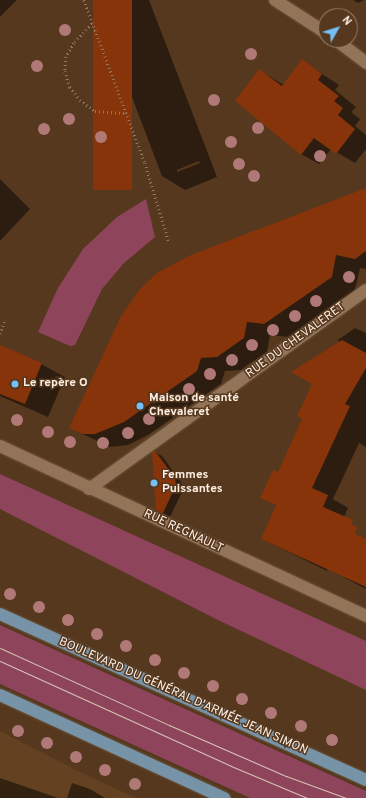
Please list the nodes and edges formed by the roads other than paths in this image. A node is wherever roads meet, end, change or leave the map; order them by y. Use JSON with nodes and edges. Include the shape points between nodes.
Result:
{"nodes":[{"id":1,"x":275,"y":0,"type":"edge"},
{"id":2,"x":318,"y":28,"type":"edge"},
{"id":3,"x":346,"y":48,"type":"edge"},
{"id":4,"x":366,"y":63,"type":"edge"},
{"id":5,"x":366,"y":290,"type":"edge"},
{"id":6,"x":0,"y":446,"type":"edge"},
{"id":7,"x":89,"y":489,"type":"junction"},
{"id":8,"x":0,"y":614,"type":"edge"},
{"id":9,"x":366,"y":616,"type":"edge"},
{"id":10,"x":0,"y":695,"type":"edge"},
{"id":11,"x":366,"y":780,"type":"edge"},
{"id":12,"x":224,"y":798,"type":"edge"}],
"edges":[{"from":1,"to":2,"type":"street"},
{"from":3,"to":4,"type":"street"},
{"from":5,"to":7,"type":"street","name":"RUE DU CHEVALERET"},
{"from":6,"to":7,"type":"street","name":"RUE REGNAULT"},
{"from":7,"to":9,"type":"street","name":"RUE REGNAULT"},
{"from":8,"to":11,"type":"main road","name":"BOULEVARD DU GÉNÉRAL D'ARMÉE JEAN SIMON"},
{"from":10,"to":12,"type":"main road"}]}
